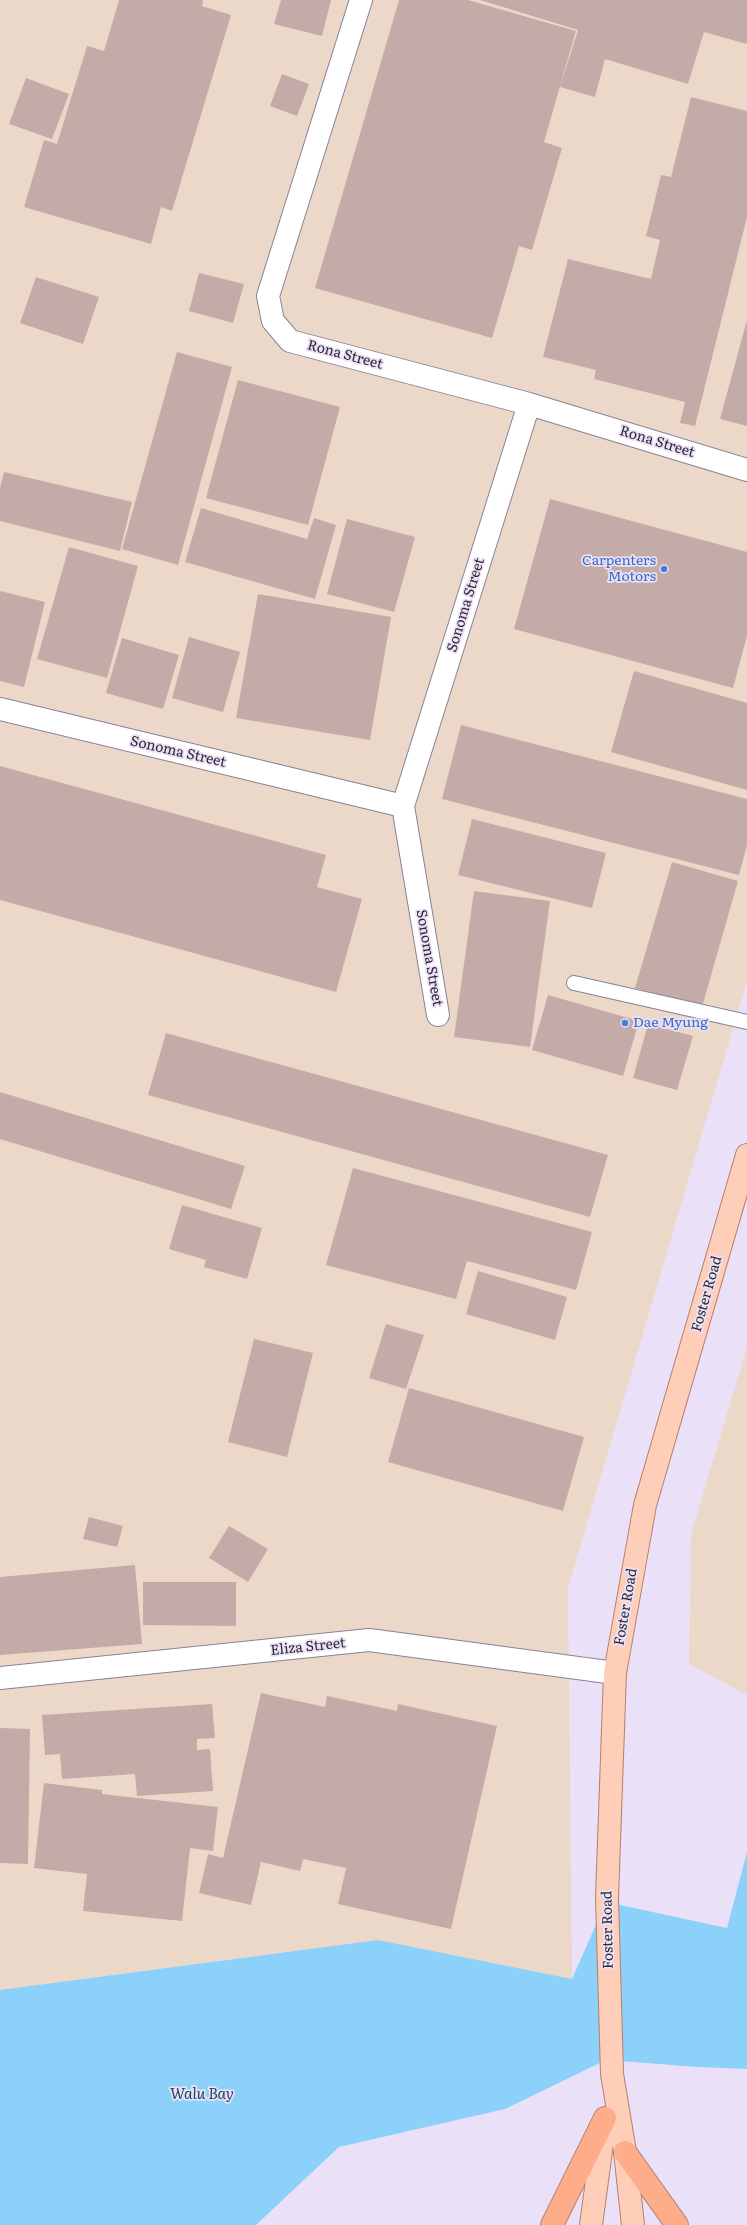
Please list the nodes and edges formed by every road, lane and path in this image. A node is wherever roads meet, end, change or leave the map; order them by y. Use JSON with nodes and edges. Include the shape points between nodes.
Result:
{"nodes":[{"id":1,"x":361,"y":0,"type":"edge"},
{"id":2,"x":529,"y":404,"type":"junction"},
{"id":3,"x":747,"y":470,"type":"edge"},
{"id":4,"x":0,"y":709,"type":"edge"},
{"id":5,"x":403,"y":806,"type":"junction"},
{"id":6,"x":574,"y":983,"type":"dead end"},
{"id":7,"x":438,"y":1015,"type":"dead end"},
{"id":8,"x":747,"y":1022,"type":"edge"},
{"id":9,"x":746,"y":1161,"type":"edge"},
{"id":10,"x":615,"y":1673,"type":"junction"},
{"id":11,"x":0,"y":1678,"type":"edge"},
{"id":12,"x":612,"y":2074,"type":"junction"},
{"id":13,"x":605,"y":2118,"type":"junction"},
{"id":14,"x":625,"y":2152,"type":"junction"},
{"id":15,"x":552,"y":2225,"type":"edge"},
{"id":16,"x":591,"y":2225,"type":"edge"},
{"id":17,"x":633,"y":2225,"type":"edge"},
{"id":18,"x":677,"y":2225,"type":"edge"}],
"edges":[{"from":1,"to":2,"type":"street","name":"Rona Street","via":[[268,296],[273,322],[290,341]]},
{"from":2,"to":3,"type":"street","name":"Rona Street"},
{"from":2,"to":5,"type":"street","name":"Sonoma Street"},
{"from":4,"to":5,"type":"street","name":"Sonoma Street"},
{"from":5,"to":7,"type":"street","name":"Sonoma Street"},
{"from":6,"to":8,"type":"lane"},
{"from":9,"to":10,"type":"main road","name":"Foster Road","via":[[645,1505]]},
{"from":10,"to":11,"type":"street","name":"Eliza Street","via":[[369,1640]]},
{"from":10,"to":12,"type":"main road","name":"Foster Road","via":[[607,1898]]},
{"from":12,"to":13,"type":"main road","name":"Foster Road"},
{"from":12,"to":14,"type":"main road","name":"Foster Road"},
{"from":13,"to":15,"type":"highway"},
{"from":13,"to":16,"type":"main road","name":"Foster Road"},
{"from":14,"to":17,"type":"main road","name":"Foster Road"},
{"from":14,"to":18,"type":"highway"}]}
